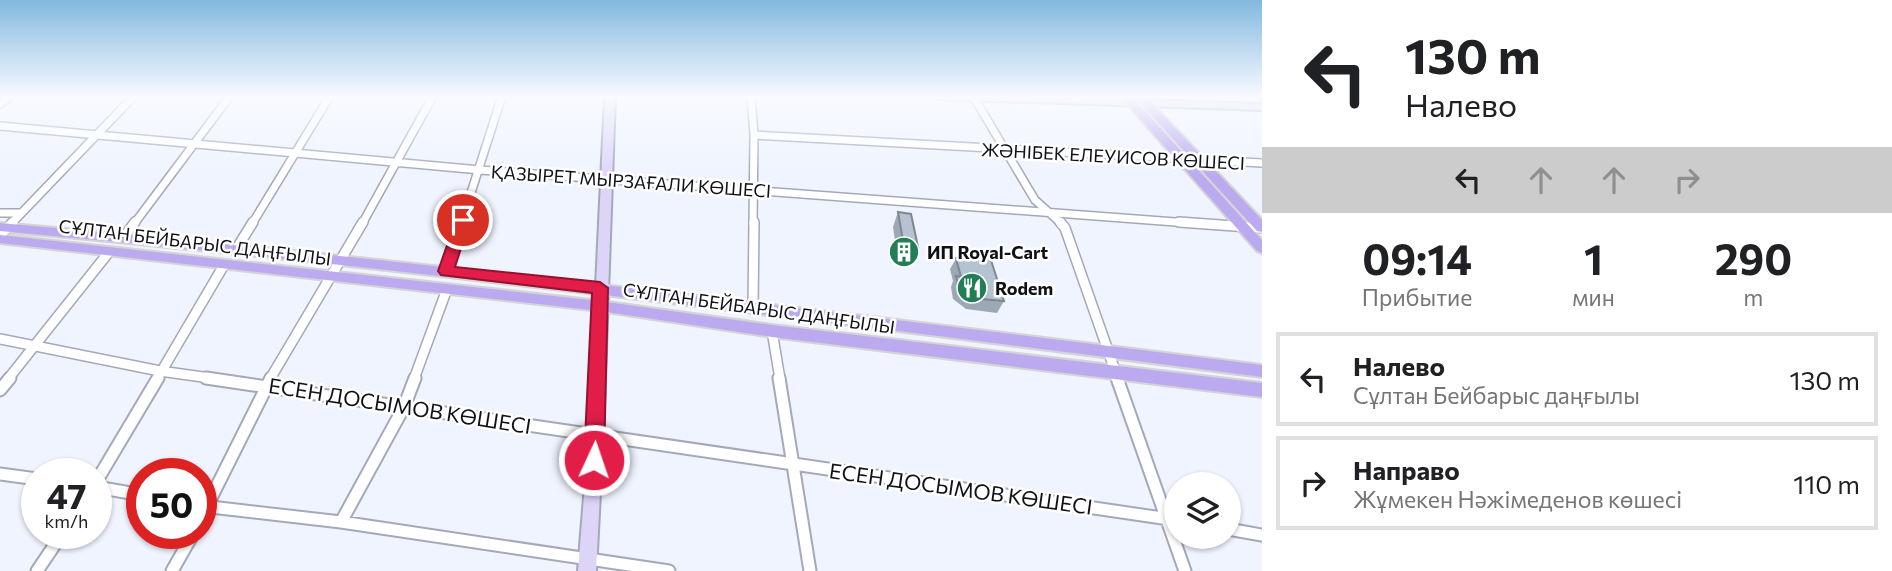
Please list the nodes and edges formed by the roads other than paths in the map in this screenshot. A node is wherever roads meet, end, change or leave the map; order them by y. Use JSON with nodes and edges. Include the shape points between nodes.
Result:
{"nodes":[{"id":1,"x":107,"y":123,"type":"edge"},
{"id":2,"x":209,"y":123,"type":"edge"},
{"id":3,"x":314,"y":123,"type":"edge"},
{"id":4,"x":418,"y":123,"type":"edge"},
{"id":5,"x":494,"y":123,"type":"edge"},
{"id":6,"x":609,"y":123,"type":"edge"},
{"id":7,"x":753,"y":123,"type":"edge"},
{"id":8,"x":989,"y":123,"type":"edge"},
{"id":9,"x":1154,"y":123,"type":"edge"},
{"id":10,"x":1160,"y":123,"type":"edge"},
{"id":11,"x":0,"y":126,"type":"edge"},
{"id":12,"x":95,"y":135,"type":"junction"},
{"id":13,"x":754,"y":135,"type":"junction"},
{"id":14,"x":193,"y":144,"type":"junction"},
{"id":15,"x":1007,"y":150,"type":"junction"},
{"id":16,"x":295,"y":154,"type":"junction"},
{"id":17,"x":1184,"y":160,"type":"junction"},
{"id":18,"x":1200,"y":161,"type":"junction"},
{"id":19,"x":396,"y":163,"type":"junction"},
{"id":20,"x":1262,"y":163,"type":"edge"},
{"id":21,"x":480,"y":170,"type":"junction"},
{"id":22,"x":606,"y":179,"type":"junction"},
{"id":23,"x":753,"y":191,"type":"junction"},
{"id":24,"x":1050,"y":212,"type":"junction"},
{"id":25,"x":0,"y":213,"type":"edge"},
{"id":26,"x":21,"y":213,"type":"junction"},
{"id":27,"x":1244,"y":227,"type":"junction"},
{"id":28,"x":1262,"y":228,"type":"edge"},
{"id":29,"x":2,"y":232,"type":"edge"},
{"id":30,"x":124,"y":237,"type":"junction"},
{"id":31,"x":237,"y":248,"type":"junction"},
{"id":32,"x":1262,"y":248,"type":"edge"},
{"id":33,"x":109,"y":252,"type":"junction"},
{"id":34,"x":342,"y":259,"type":"junction"},
{"id":35,"x":224,"y":265,"type":"junction"},
{"id":36,"x":446,"y":271,"type":"junction"},
{"id":37,"x":330,"y":277,"type":"junction"},
{"id":38,"x":600,"y":288,"type":"junction"},
{"id":39,"x":447,"y":289,"type":"junction"},
{"id":40,"x":600,"y":306,"type":"junction"},
{"id":41,"x":753,"y":309,"type":"junction"},
{"id":42,"x":772,"y":331,"type":"junction"},
{"id":43,"x":932,"y":331,"type":"junction"},
{"id":44,"x":0,"y":339,"type":"edge"},
{"id":45,"x":33,"y":346,"type":"junction"},
{"id":46,"x":936,"y":351,"type":"junction"},
{"id":47,"x":1107,"y":353,"type":"junction"},
{"id":48,"x":160,"y":371,"type":"junction"},
{"id":49,"x":1262,"y":371,"type":"edge"},
{"id":50,"x":1114,"y":372,"type":"junction"},
{"id":51,"x":267,"y":385,"type":"junction"},
{"id":52,"x":0,"y":390,"type":"edge"},
{"id":53,"x":1262,"y":390,"type":"edge"},
{"id":54,"x":404,"y":407,"type":"junction"},
{"id":55,"x":596,"y":435,"type":"junction"},
{"id":56,"x":111,"y":458,"type":"edge"},
{"id":57,"x":793,"y":464,"type":"junction"},
{"id":58,"x":0,"y":474,"type":"edge"},
{"id":59,"x":21,"y":477,"type":"edge"},
{"id":60,"x":217,"y":483,"type":"edge"},
{"id":61,"x":1164,"y":503,"type":"edge"},
{"id":62,"x":217,"y":511,"type":"edge"},
{"id":63,"x":1164,"y":518,"type":"edge"},
{"id":64,"x":341,"y":522,"type":"junction"},
{"id":65,"x":1241,"y":531,"type":"edge"},
{"id":66,"x":1262,"y":535,"type":"edge"},
{"id":67,"x":52,"y":549,"type":"edge"},
{"id":68,"x":184,"y":549,"type":"edge"},
{"id":69,"x":1179,"y":549,"type":"edge"},
{"id":70,"x":587,"y":566,"type":"edge"},
{"id":71,"x":37,"y":571,"type":"edge"},
{"id":72,"x":172,"y":571,"type":"edge"},
{"id":73,"x":669,"y":571,"type":"edge"},
{"id":74,"x":810,"y":571,"type":"edge"},
{"id":75,"x":1185,"y":571,"type":"edge"}],
"edges":[{"from":1,"to":12,"type":"street"},
{"from":2,"to":14,"type":"street"},
{"from":3,"to":16,"type":"street"},
{"from":4,"to":19,"type":"street"},
{"from":5,"to":21,"type":"street"},
{"from":6,"to":22,"type":"main road"},
{"from":7,"to":13,"type":"street"},
{"from":8,"to":15,"type":"street"},
{"from":9,"to":17,"type":"main road"},
{"from":10,"to":18,"type":"main road"},
{"from":11,"to":12,"type":"street","name":"ҚАЗЫРЕТ МЫРЗАҒАЛИ КӨШЕСІ"},
{"from":12,"to":14,"type":"street","name":"ҚАЗЫРЕТ МЫРЗАҒАЛИ КӨШЕСІ"},
{"from":12,"to":26,"type":"street"},
{"from":13,"to":15,"type":"street","name":"ЖӘНІБЕК ЕЛЕУИСОВ КӨШЕСІ"},
{"from":13,"to":23,"type":"street"},
{"from":14,"to":16,"type":"street","name":"ҚАЗЫРЕТ МЫРЗАҒАЛИ КӨШЕСІ"},
{"from":14,"to":30,"type":"street"},
{"from":15,"to":17,"type":"street","name":"ЖӘНІБЕК ЕЛЕУИСОВ КӨШЕСІ"},
{"from":15,"to":24,"type":"street","via":[[1035,200]]},
{"from":16,"to":19,"type":"street","name":"ҚАЗЫРЕТ МЫРЗАҒАЛИ КӨШЕСІ"},
{"from":16,"to":31,"type":"street"},
{"from":17,"to":18,"type":"street","name":"ЖӘНІБЕК ЕЛЕУИСОВ КӨШЕСІ"},
{"from":17,"to":27,"type":"main road"},
{"from":18,"to":20,"type":"street","name":"ЖӘНІБЕК ЕЛЕУИСОВ КӨШЕСІ"},
{"from":18,"to":28,"type":"main road"},
{"from":19,"to":21,"type":"street","name":"ҚАЗЫРЕТ МЫРЗАҒАЛИ КӨШЕСІ"},
{"from":19,"to":34,"type":"street"},
{"from":21,"to":22,"type":"street","name":"ҚАЗЫРЕТ МЫРЗАҒАЛИ КӨШЕСІ"},
{"from":21,"to":36,"type":"street"},
{"from":22,"to":23,"type":"street","name":"ҚАЗЫРЕТ МЫРЗАҒАЛИ КӨШЕСІ"},
{"from":22,"to":38,"type":"main road"},
{"from":23,"to":24,"type":"street","name":"ҚАЗЫРЕТ МЫРЗАҒАЛИ КӨШЕСІ"},
{"from":23,"to":41,"type":"street"},
{"from":24,"to":27,"type":"street","name":"ҚАЗЫРЕТ МЫРЗАҒАЛИ КӨШЕСІ"},
{"from":24,"to":47,"type":"street","via":[[1065,228]]},
{"from":25,"to":26,"type":"street"},
{"from":26,"to":29,"type":"street"},
{"from":27,"to":28,"type":"street","name":"ҚАЗЫРЕТ МЫРЗАҒАЛИ КӨШЕСІ"},
{"from":27,"to":32,"type":"main road"},
{"from":29,"to":30,"type":"main road","name":"СҰЛТАН БЕЙБАРЫС ДАҢҒЫЛЫ"},
{"from":29,"to":33,"type":"main road","name":"СҰЛТАН БЕЙБАРЫС ДАҢҒЫЛЫ"},
{"from":30,"to":31,"type":"main road","name":"СҰЛТАН БЕЙБАРЫС ДАҢҒЫЛЫ"},
{"from":31,"to":34,"type":"main road","name":"СҰЛТАН БЕЙБАРЫС ДАҢҒЫЛЫ"},
{"from":33,"to":35,"type":"main road","name":"СҰЛТАН БЕЙБАРЫС ДАҢҒЫЛЫ"},
{"from":33,"to":45,"type":"street"},
{"from":34,"to":36,"type":"main road","name":"СҰЛТАН БЕЙБАРЫС ДАҢҒЫЛЫ"},
{"from":34,"to":37,"type":"street"},
{"from":35,"to":37,"type":"main road","name":"СҰЛТАН БЕЙБАРЫС ДАҢҒЫЛЫ"},
{"from":35,"to":48,"type":"street"},
{"from":36,"to":38,"type":"main road","name":"СҰЛТАН БЕЙБАРЫС ДАҢҒЫЛЫ"},
{"from":37,"to":39,"type":"main road","name":"СҰЛТАН БЕЙБАРЫС ДАҢҒЫЛЫ"},
{"from":37,"to":51,"type":"street"},
{"from":38,"to":40,"type":"main road"},
{"from":38,"to":41,"type":"main road","name":"СҰЛТАН БЕЙБАРЫС ДАҢҒЫЛЫ"},
{"from":39,"to":40,"type":"main road","name":"СҰЛТАН БЕЙБАРЫС ДАҢҒЫЛЫ"},
{"from":39,"to":54,"type":"street"},
{"from":40,"to":42,"type":"main road","name":"СҰЛТАН БЕЙБАРЫС ДАҢҒЫЛЫ"},
{"from":40,"to":55,"type":"main road"},
{"from":41,"to":43,"type":"main road","name":"СҰЛТАН БЕЙБАРЫС ДАҢҒЫЛЫ"},
{"from":42,"to":46,"type":"main road","name":"СҰЛТАН БЕЙБАРЫС ДАҢҒЫЛЫ"},
{"from":42,"to":57,"type":"street"},
{"from":43,"to":46,"type":"main road","via":[[929,341]]},
{"from":43,"to":47,"type":"main road","name":"СҰЛТАН БЕЙБАРЫС ДАҢҒЫЛЫ"},
{"from":44,"to":45,"type":"street","name":"ЕСЕН ДОСЫМОВ КӨШЕСІ"},
{"from":45,"to":48,"type":"street","name":"ЕСЕН ДОСЫМОВ КӨШЕСІ"},
{"from":45,"to":52,"type":"street"},
{"from":46,"to":50,"type":"main road","name":"СҰЛТАН БЕЙБАРЫС ДАҢҒЫЛЫ"},
{"from":47,"to":49,"type":"main road","name":"СҰЛТАН БЕЙБАРЫС ДАҢҒЫЛЫ"},
{"from":47,"to":50,"type":"street"},
{"from":48,"to":51,"type":"street","name":"ЕСЕН ДОСЫМОВ КӨШЕСІ"},
{"from":48,"to":56,"type":"street"},
{"from":50,"to":53,"type":"main road","name":"СҰЛТАН БЕЙБАРЫС ДАҢҒЫЛЫ"},
{"from":50,"to":61,"type":"street"},
{"from":51,"to":54,"type":"street","name":"ЕСЕН ДОСЫМОВ КӨШЕСІ"},
{"from":51,"to":60,"type":"street"},
{"from":54,"to":55,"type":"street","name":"ЕСЕН ДОСЫМОВ КӨШЕСІ"},
{"from":54,"to":64,"type":"street"},
{"from":55,"to":57,"type":"street","name":"ЕСЕН ДОСЫМОВ КӨШЕСІ"},
{"from":55,"to":70,"type":"main road"},
{"from":57,"to":63,"type":"street","name":"ЕСЕН ДОСЫМОВ КӨШЕСІ"},
{"from":57,"to":74,"type":"street"},
{"from":58,"to":59,"type":"street"},
{"from":62,"to":64,"type":"street"},
{"from":64,"to":70,"type":"street"},
{"from":65,"to":66,"type":"street"},
{"from":67,"to":71,"type":"street"},
{"from":68,"to":72,"type":"street"},
{"from":69,"to":75,"type":"street"},
{"from":70,"to":73,"type":"street"}]}
